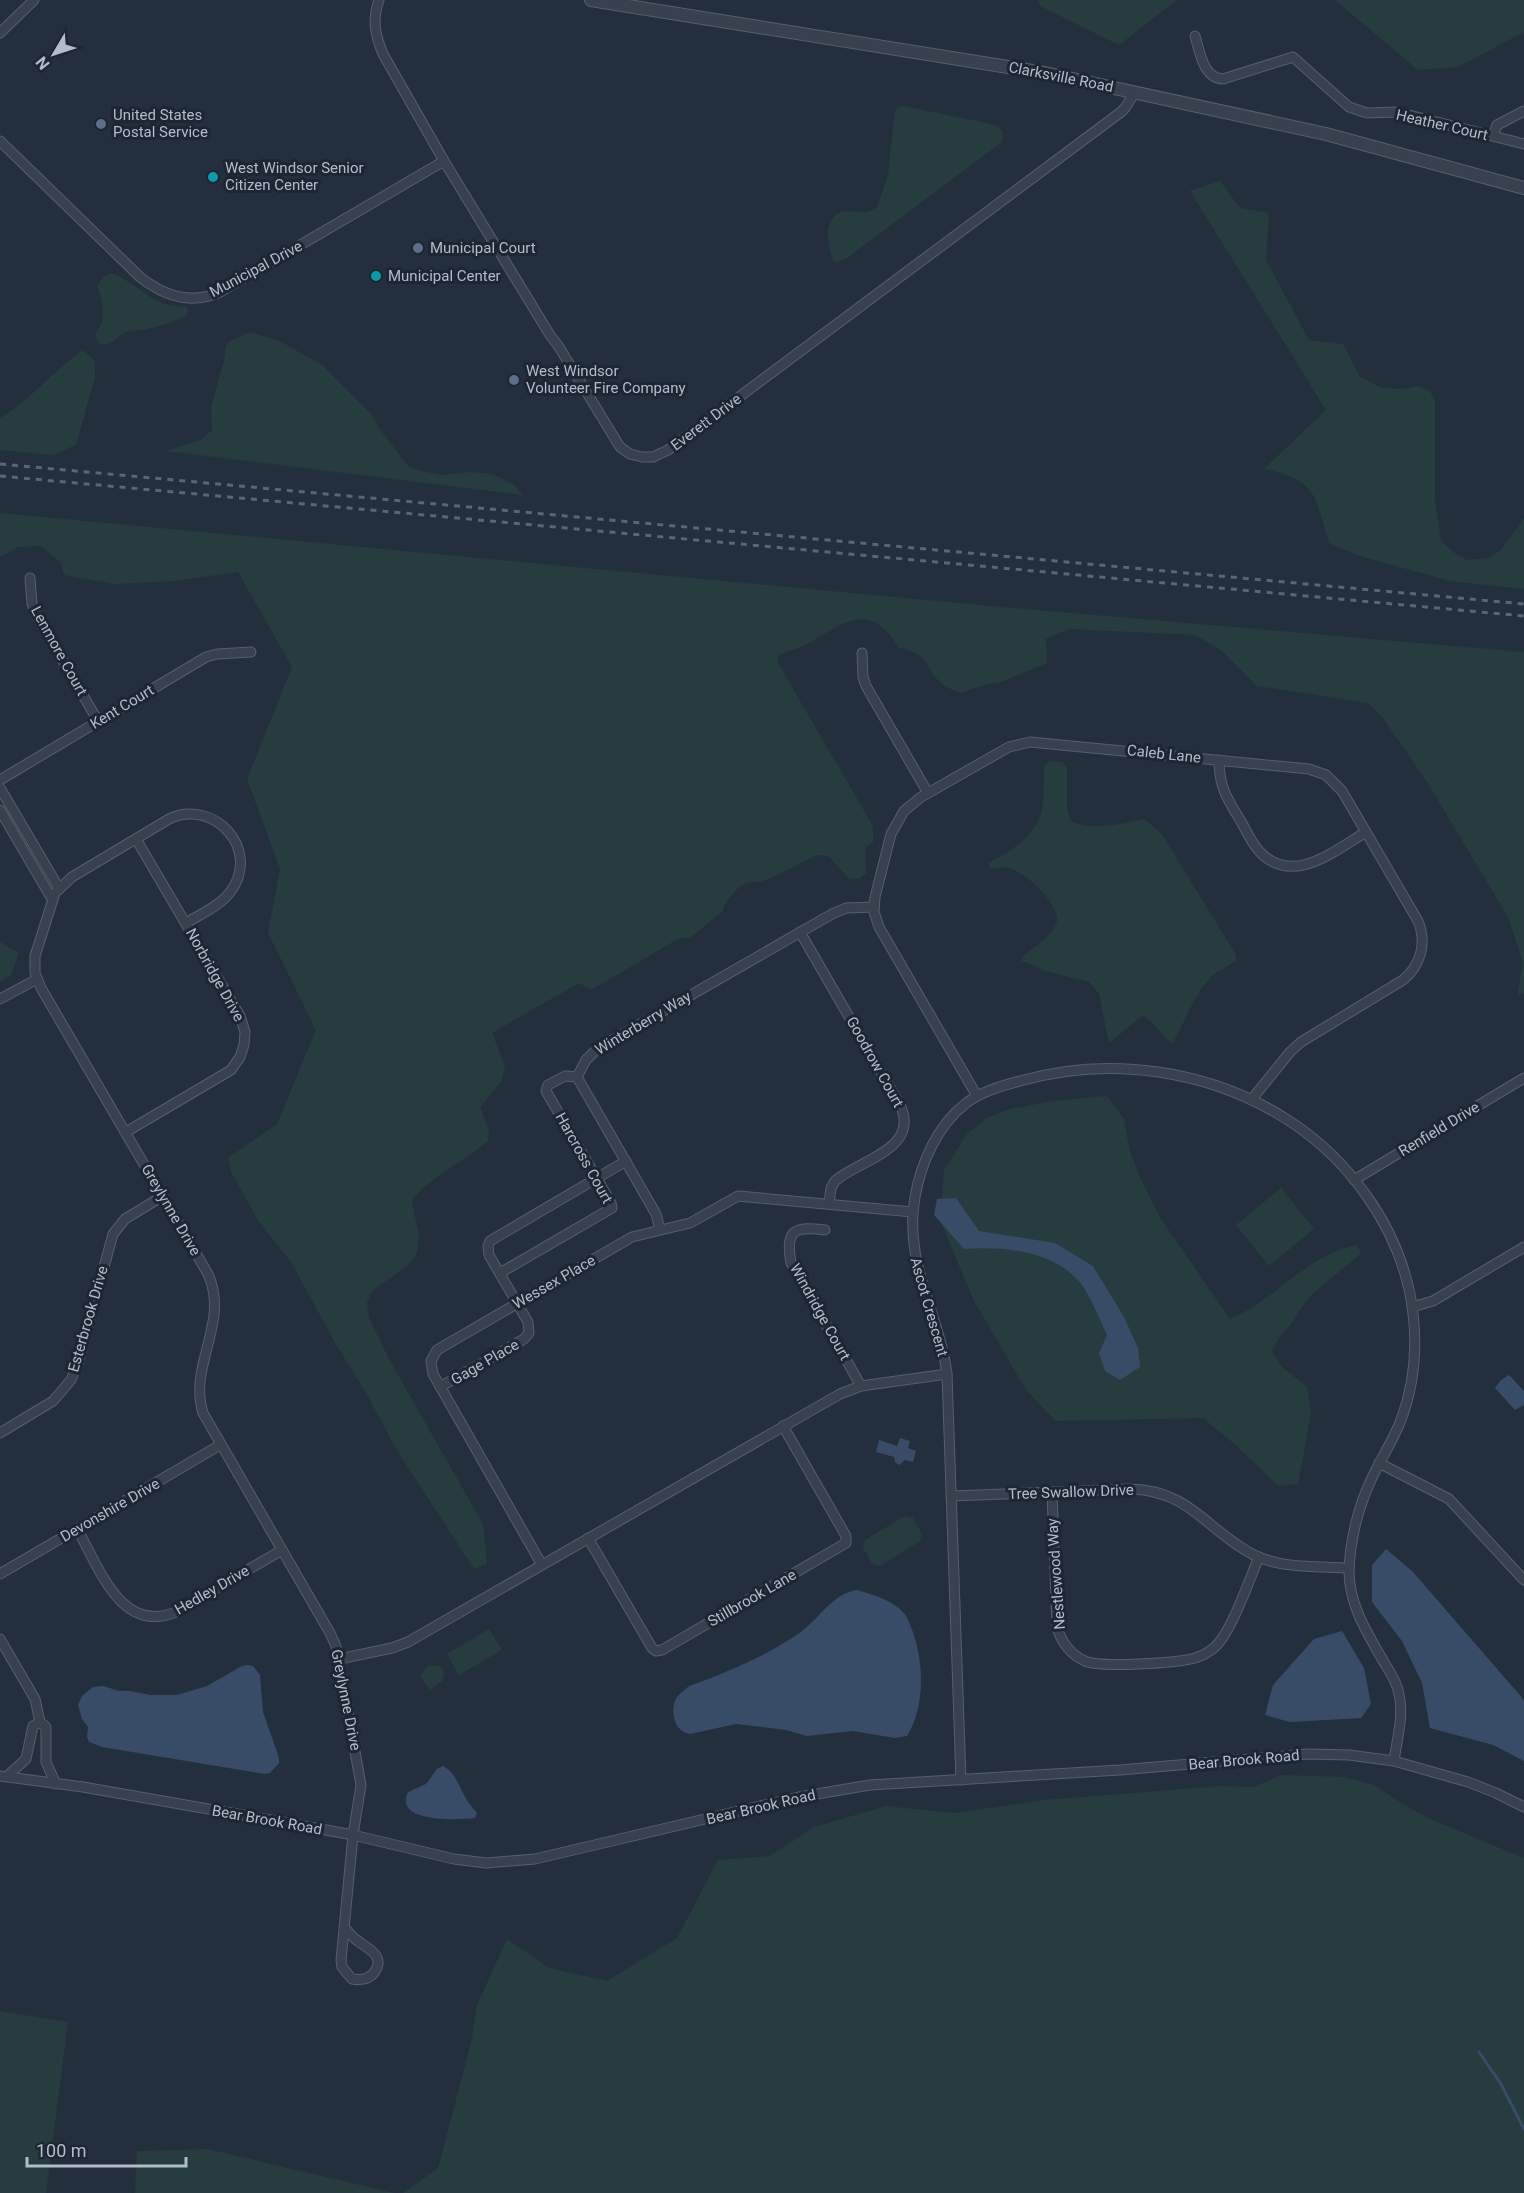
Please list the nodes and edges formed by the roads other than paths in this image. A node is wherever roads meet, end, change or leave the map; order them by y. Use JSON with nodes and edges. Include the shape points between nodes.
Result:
{"nodes":[{"id":1,"x":34,"y":0,"type":"edge"},
{"id":2,"x":379,"y":0,"type":"edge"},
{"id":3,"x":591,"y":0,"type":"edge"},
{"id":4,"x":0,"y":33,"type":"edge"},
{"id":5,"x":1195,"y":36,"type":"dead end"},
{"id":6,"x":1134,"y":92,"type":"junction"},
{"id":7,"x":1524,"y":111,"type":"edge"},
{"id":8,"x":1493,"y":136,"type":"junction"},
{"id":9,"x":0,"y":141,"type":"edge"},
{"id":10,"x":1524,"y":144,"type":"edge"},
{"id":11,"x":444,"y":162,"type":"junction"},
{"id":12,"x":1524,"y":188,"type":"edge"},
{"id":13,"x":30,"y":578,"type":"dead end"},
{"id":14,"x":251,"y":652,"type":"dead end"},
{"id":15,"x":862,"y":653,"type":"dead end"},
{"id":16,"x":98,"y":721,"type":"junction"},
{"id":17,"x":1219,"y":760,"type":"junction"},
{"id":18,"x":0,"y":780,"type":"edge"},
{"id":19,"x":0,"y":788,"type":"edge"},
{"id":20,"x":928,"y":793,"type":"junction"},
{"id":21,"x":0,"y":810,"type":"edge"},
{"id":22,"x":1366,"y":832,"type":"junction"},
{"id":23,"x":136,"y":839,"type":"junction"},
{"id":24,"x":59,"y":888,"type":"junction"},
{"id":25,"x":52,"y":899,"type":"junction"},
{"id":26,"x":874,"y":907,"type":"junction"},
{"id":27,"x":186,"y":923,"type":"junction"},
{"id":28,"x":800,"y":932,"type":"junction"},
{"id":29,"x":37,"y":979,"type":"junction"},
{"id":30,"x":0,"y":999,"type":"edge"},
{"id":31,"x":577,"y":1077,"type":"junction"},
{"id":32,"x":1524,"y":1078,"type":"edge"},
{"id":33,"x":976,"y":1096,"type":"junction"},
{"id":34,"x":1252,"y":1099,"type":"junction"},
{"id":35,"x":126,"y":1132,"type":"junction"},
{"id":36,"x":626,"y":1161,"type":"junction"},
{"id":37,"x":597,"y":1178,"type":"junction"},
{"id":38,"x":1354,"y":1180,"type":"junction"},
{"id":39,"x":163,"y":1196,"type":"junction"},
{"id":40,"x":829,"y":1203,"type":"junction"},
{"id":41,"x":913,"y":1212,"type":"junction"},
{"id":42,"x":660,"y":1229,"type":"junction"},
{"id":43,"x":825,"y":1230,"type":"dead end"},
{"id":44,"x":1524,"y":1247,"type":"edge"},
{"id":45,"x":500,"y":1273,"type":"junction"},
{"id":46,"x":517,"y":1303,"type":"junction"},
{"id":47,"x":1412,"y":1307,"type":"junction"},
{"id":48,"x":947,"y":1374,"type":"junction"},
{"id":49,"x":861,"y":1386,"type":"junction"},
{"id":50,"x":440,"y":1387,"type":"junction"},
{"id":51,"x":783,"y":1426,"type":"junction"},
{"id":52,"x":0,"y":1433,"type":"edge"},
{"id":53,"x":220,"y":1445,"type":"junction"},
{"id":54,"x":1379,"y":1463,"type":"junction"},
{"id":55,"x":1052,"y":1492,"type":"junction"},
{"id":56,"x":951,"y":1496,"type":"junction"},
{"id":57,"x":77,"y":1529,"type":"junction"},
{"id":58,"x":588,"y":1538,"type":"junction"},
{"id":59,"x":282,"y":1550,"type":"junction"},
{"id":60,"x":1259,"y":1557,"type":"junction"},
{"id":61,"x":542,"y":1565,"type":"junction"},
{"id":62,"x":1349,"y":1568,"type":"junction"},
{"id":63,"x":0,"y":1574,"type":"edge"},
{"id":64,"x":1524,"y":1580,"type":"edge"},
{"id":65,"x":0,"y":1639,"type":"edge"},
{"id":66,"x":339,"y":1659,"type":"junction"},
{"id":67,"x":40,"y":1722,"type":"junction"},
{"id":68,"x":1394,"y":1761,"type":"junction"},
{"id":69,"x":3,"y":1777,"type":"edge"},
{"id":70,"x":961,"y":1780,"type":"junction"},
{"id":71,"x":56,"y":1784,"type":"junction"},
{"id":72,"x":1524,"y":1807,"type":"edge"},
{"id":73,"x":353,"y":1835,"type":"junction"},
{"id":74,"x":345,"y":1928,"type":"junction"}],
"edges":[{"from":1,"to":4,"type":"street"},
{"from":2,"to":11,"type":"street","name":"Everett Drive","via":[[374,18],[376,38]]},
{"from":3,"to":6,"type":"street","name":"Clarksville Road","via":[[1001,66]]},
{"from":5,"to":8,"type":"street","name":"Heather Court","via":[[1207,71],[1217,78],[1293,57],[1357,111],[1397,112]]},
{"from":6,"to":11,"type":"street","name":"Everett Drive","via":[[1125,108],[1066,154],[668,450],[653,457],[630,454],[614,440]]},
{"from":6,"to":12,"type":"street","name":"Clarksville Road","via":[[1326,134]]},
{"from":7,"to":8,"type":"street","via":[[1497,125]]},
{"from":8,"to":10,"type":"street","name":"Heather Court"},
{"from":9,"to":11,"type":"street","name":"Municipal Drive","via":[[140,277],[157,290],[182,298],[220,292]]},
{"from":13,"to":16,"type":"street","name":"Lenmore Court","via":[[35,613]]},
{"from":14,"to":16,"type":"street","name":"Kent Court","via":[[206,657]]},
{"from":15,"to":20,"type":"street","via":[[866,686]]},
{"from":16,"to":18,"type":"street","name":"Kent Court"},
{"from":17,"to":20,"type":"street","name":"Caleb Lane","via":[[1028,742],[1009,747]]},
{"from":17,"to":22,"type":"street","name":"Caleb Lane","via":[[1323,773],[1340,788]]},
{"from":17,"to":22,"type":"street","via":[[1224,794],[1256,847],[1271,861],[1291,867],[1312,864]]},
{"from":19,"to":24,"type":"street"},
{"from":20,"to":26,"type":"street","name":"Caleb Lane","via":[[907,808],[894,826]]},
{"from":21,"to":25,"type":"street"},
{"from":22,"to":34,"type":"street","name":"Caleb Lane","via":[[1419,924],[1422,941],[1418,961],[1403,980],[1296,1045]]},
{"from":23,"to":24,"type":"street"},
{"from":23,"to":27,"type":"street","name":"Norbridge Drive"},
{"from":23,"to":27,"type":"street","via":[[173,817],[193,814],[217,821],[234,839],[240,864],[233,888],[220,902]]},
{"from":24,"to":25,"type":"street"},
{"from":25,"to":29,"type":"street","via":[[35,956]]},
{"from":26,"to":28,"type":"street","name":"Winterberry Way","via":[[839,910]]},
{"from":26,"to":33,"type":"street","via":[[879,927]]},
{"from":27,"to":35,"type":"street","name":"Norbridge Drive","via":[[240,1016],[245,1032],[243,1049],[224,1076]]},
{"from":28,"to":31,"type":"street","name":"Winterberry Way","via":[[597,1049]]},
{"from":28,"to":40,"type":"street","name":"Goodrow Court","via":[[902,1108],[905,1121],[902,1135],[893,1146],[836,1180]]},
{"from":29,"to":30,"type":"street"},
{"from":29,"to":35,"type":"street","name":"Greylynne Drive"},
{"from":31,"to":36,"type":"street"},
{"from":31,"to":37,"type":"street","name":"Harcross Court","via":[[563,1077],[546,1090]]},
{"from":32,"to":38,"type":"street","name":"Renfield Drive"},
{"from":33,"to":34,"type":"street","name":"Ascot Crescent","via":[[1042,1075],[1113,1069],[1184,1077]]},
{"from":33,"to":41,"type":"street","name":"Ascot Crescent","via":[[939,1133],[919,1181]]},
{"from":34,"to":38,"type":"street","name":"Ascot Crescent","via":[[1308,1134]]},
{"from":35,"to":39,"type":"street","name":"Greylynne Drive"},
{"from":36,"to":37,"type":"street","name":"Gage Place"},
{"from":36,"to":42,"type":"street","via":[[656,1214]]},
{"from":37,"to":45,"type":"street","name":"Gage Place","via":[[491,1239],[488,1252]]},
{"from":37,"to":45,"type":"street","name":"Harcross Court","via":[[611,1203],[610,1209]]},
{"from":38,"to":47,"type":"street","name":"Ascot Crescent","via":[[1391,1238]]},
{"from":39,"to":52,"type":"street","name":"Esterbrook Drive","via":[[125,1219],[113,1234],[69,1384],[49,1404]]},
{"from":39,"to":53,"type":"street","name":"Greylynne Drive","via":[[208,1274],[214,1292],[215,1319],[199,1390],[205,1418]]},
{"from":40,"to":41,"type":"street","name":"Wessex Place"},
{"from":40,"to":42,"type":"street","name":"Wessex Place","via":[[739,1196],[690,1223]]},
{"from":41,"to":48,"type":"street","name":"Ascot Crescent","via":[[916,1266]]},
{"from":42,"to":46,"type":"street","name":"Wessex Place","via":[[628,1239]]},
{"from":43,"to":49,"type":"street","name":"Windridge Court","via":[[804,1228],[795,1232],[791,1260]]},
{"from":44,"to":47,"type":"street","via":[[1434,1301]]},
{"from":45,"to":46,"type":"street","name":"Gage Place"},
{"from":46,"to":50,"type":"street","name":"Wessex Place","via":[[437,1350],[431,1367]]},
{"from":46,"to":50,"type":"street","name":"Gage Place","via":[[529,1325],[526,1337]]},
{"from":47,"to":54,"type":"street","name":"Ascot Crescent","via":[[1415,1342],[1409,1393],[1400,1422]]},
{"from":48,"to":49,"type":"street"},
{"from":48,"to":56,"type":"street","name":"Ascot Crescent"},
{"from":49,"to":51,"type":"street"},
{"from":50,"to":61,"type":"street","name":"Wessex Place"},
{"from":51,"to":58,"type":"street"},
{"from":51,"to":58,"type":"street","name":"Stillbrook Lane","via":[[846,1536],[846,1544],[672,1645],[659,1652],[652,1649]]},
{"from":53,"to":57,"type":"street","name":"Devonshire Drive"},
{"from":53,"to":59,"type":"street","name":"Greylynne Drive"},
{"from":54,"to":62,"type":"street","name":"Ascot Crescent","via":[[1359,1513]]},
{"from":54,"to":64,"type":"street","via":[[1446,1497]]},
{"from":55,"to":56,"type":"street","name":"Tree Swallow Drive"},
{"from":55,"to":60,"type":"street","name":"Tree Swallow Drive","via":[[1136,1489],[1163,1494],[1188,1506]]},
{"from":55,"to":60,"type":"street","name":"Nestlewood Way","via":[[1057,1627],[1069,1650],[1090,1663],[1186,1659],[1207,1653],[1225,1635]]},
{"from":56,"to":70,"type":"street","name":"Ascot Crescent"},
{"from":57,"to":59,"type":"street","name":"Hedley Drive","via":[[118,1600],[131,1611],[151,1617],[176,1612]]},
{"from":57,"to":63,"type":"street","name":"Devonshire Drive"},
{"from":58,"to":61,"type":"street"},
{"from":59,"to":66,"type":"street","name":"Greylynne Drive","via":[[330,1633]]},
{"from":60,"to":62,"type":"street","name":"Tree Swallow Drive","via":[[1287,1564]]},
{"from":61,"to":66,"type":"street","via":[[408,1642]]},
{"from":62,"to":68,"type":"street","name":"Ascot Crescent","via":[[1358,1616],[1399,1693],[1401,1711]]},
{"from":65,"to":67,"type":"street","via":[[35,1699]]},
{"from":66,"to":73,"type":"street","name":"Greylynne Drive","via":[[360,1778]]},
{"from":67,"to":69,"type":"street","via":[[33,1726],[26,1759]]},
{"from":67,"to":71,"type":"street","via":[[46,1727],[46,1762]]},
{"from":68,"to":70,"type":"street","name":"Bear Brook Road","via":[[1308,1754]]},
{"from":68,"to":72,"type":"street","name":"Bear Brook Road","via":[[1468,1782]]},
{"from":69,"to":71,"type":"street","name":"Bear Brook Road"},
{"from":70,"to":73,"type":"street","name":"Bear Brook Road","via":[[870,1785],[799,1797],[509,1862],[463,1860]]},
{"from":71,"to":73,"type":"street","name":"Bear Brook Road"},
{"from":73,"to":74,"type":"street","name":"Greylynne Drive"},
{"from":74,"to":74,"type":"street","name":"Greylynne Drive","via":[[342,1967],[352,1979],[366,1979],[377,1968],[378,1960],[370,1947]]}]}
